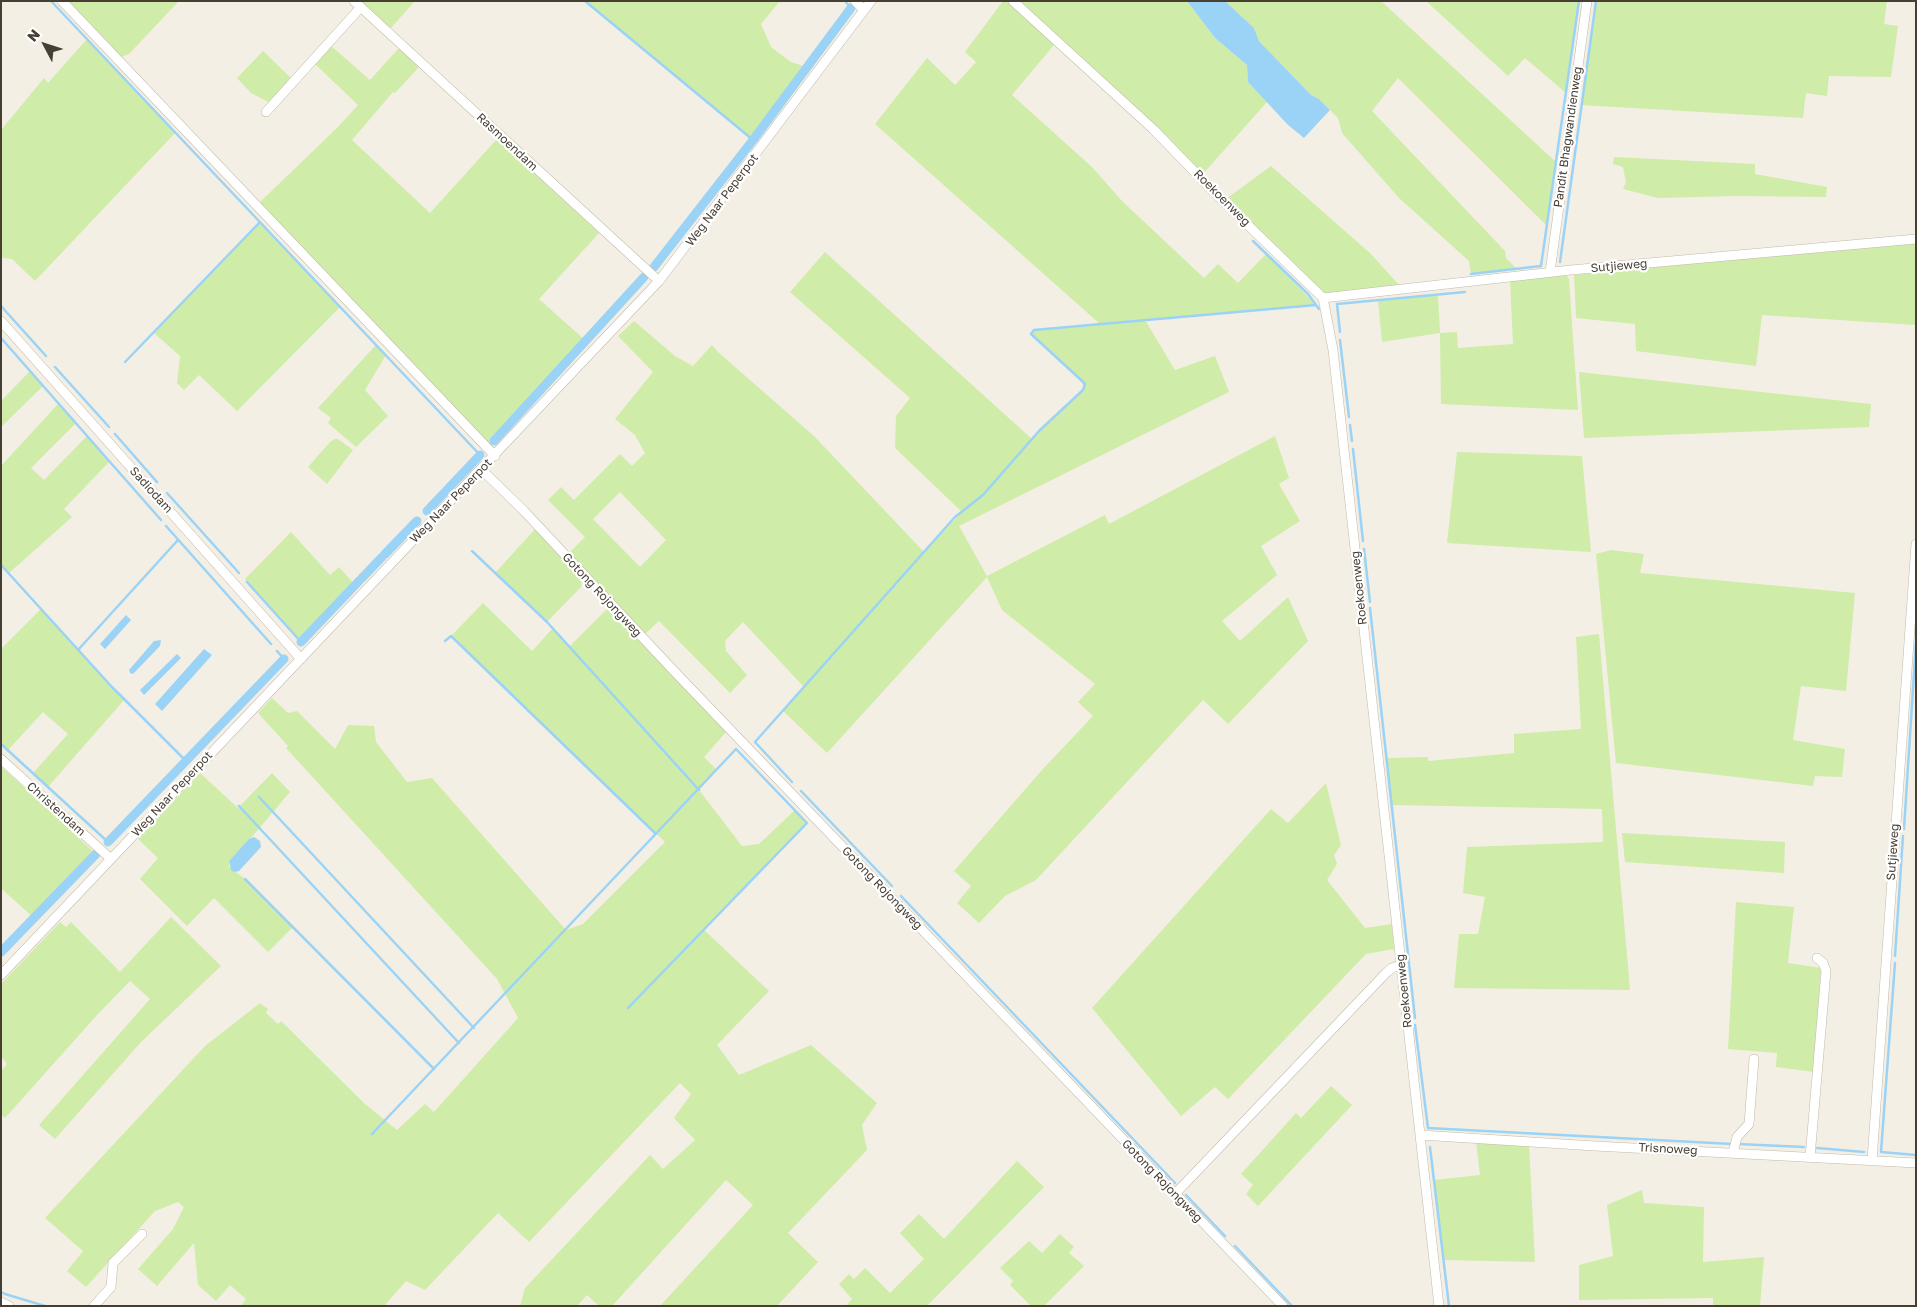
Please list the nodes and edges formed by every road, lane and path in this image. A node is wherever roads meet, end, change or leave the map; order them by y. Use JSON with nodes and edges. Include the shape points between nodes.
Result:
{"nodes":[{"id":1,"x":62,"y":1,"type":"edge"},
{"id":2,"x":855,"y":1,"type":"edge"},
{"id":3,"x":872,"y":1,"type":"edge"},
{"id":4,"x":1013,"y":1,"type":"edge"},
{"id":5,"x":1587,"y":1,"type":"edge"},
{"id":6,"x":358,"y":4,"type":"edge"},
{"id":7,"x":864,"y":10,"type":"junction"},
{"id":8,"x":266,"y":112,"type":"dead end"},
{"id":9,"x":1916,"y":239,"type":"edge"},
{"id":10,"x":1550,"y":272,"type":"junction"},
{"id":11,"x":659,"y":282,"type":"junction"},
{"id":12,"x":1323,"y":298,"type":"junction"},
{"id":13,"x":3,"y":325,"type":"edge"},
{"id":14,"x":495,"y":456,"type":"junction"},
{"id":15,"x":482,"y":470,"type":"junction"},
{"id":16,"x":1916,"y":544,"type":"edge"},
{"id":17,"x":301,"y":659,"type":"junction"},
{"id":18,"x":1,"y":759,"type":"edge"},
{"id":19,"x":111,"y":859,"type":"junction"},
{"id":20,"x":1817,"y":958,"type":"dead end"},
{"id":21,"x":1401,"y":965,"type":"junction"},
{"id":22,"x":1,"y":976,"type":"edge"},
{"id":23,"x":1754,"y":1059,"type":"dead end"},
{"id":24,"x":1420,"y":1135,"type":"junction"},
{"id":25,"x":1733,"y":1153,"type":"junction"},
{"id":26,"x":1810,"y":1157,"type":"junction"},
{"id":27,"x":1872,"y":1160,"type":"junction"},
{"id":28,"x":1916,"y":1162,"type":"edge"},
{"id":29,"x":1176,"y":1194,"type":"junction"},
{"id":30,"x":142,"y":1234,"type":"dead end"},
{"id":31,"x":1,"y":1302,"type":"edge"},
{"id":32,"x":10,"y":1306,"type":"edge"},
{"id":33,"x":94,"y":1306,"type":"edge"},
{"id":34,"x":1283,"y":1306,"type":"edge"},
{"id":35,"x":1439,"y":1306,"type":"edge"}],
"edges":[{"from":1,"to":14,"type":"street"},
{"from":2,"to":7,"type":"street"},
{"from":3,"to":7,"type":"street","name":"Weg Naar Peperpot"},
{"from":4,"to":12,"type":"street","name":"Roekoenweg","via":[[1153,129]]},
{"from":5,"to":10,"type":"street","name":"Pandit Bhagwandienweg"},
{"from":6,"to":8,"type":"street"},
{"from":6,"to":11,"type":"street","name":"Rasmoendam"},
{"from":7,"to":11,"type":"street","name":"Weg Naar Peperpot"},
{"from":9,"to":10,"type":"street","name":"Sutjieweg"},
{"from":10,"to":12,"type":"street","name":"Sutjieweg"},
{"from":11,"to":14,"type":"street","name":"Weg Naar Peperpot"},
{"from":12,"to":21,"type":"street","name":"Roekoenweg","via":[[1333,350]]},
{"from":13,"to":17,"type":"street","name":"Sadiodam"},
{"from":14,"to":15,"type":"street","name":"Weg Naar Peperpot"},
{"from":15,"to":17,"type":"street","name":"Weg Naar Peperpot"},
{"from":15,"to":29,"type":"street","name":"Gotong Rojongweg"},
{"from":16,"to":27,"type":"street","name":"Sutjieweg"},
{"from":17,"to":19,"type":"street","name":"Weg Naar Peperpot"},
{"from":18,"to":19,"type":"street","name":"Christendam"},
{"from":19,"to":22,"type":"street","name":"Weg Naar Peperpot"},
{"from":20,"to":26,"type":"street","via":[[1826,971]]},
{"from":21,"to":24,"type":"street","name":"Roekoenweg"},
{"from":21,"to":29,"type":"street","via":[[1386,973]]},
{"from":23,"to":25,"type":"street","via":[[1749,1124],[1737,1137]]},
{"from":24,"to":25,"type":"street","name":"Trisnoweg"},
{"from":24,"to":35,"type":"street","name":"Roekoenweg"},
{"from":25,"to":26,"type":"street","name":"Trisnoweg"},
{"from":26,"to":27,"type":"street","name":"Trisnoweg"},
{"from":27,"to":28,"type":"street","name":"Trisnoweg"},
{"from":29,"to":34,"type":"street","name":"Gotong Rojongweg"},
{"from":30,"to":33,"type":"street","via":[[113,1263],[111,1287]]},
{"from":31,"to":32,"type":"street"}]}
